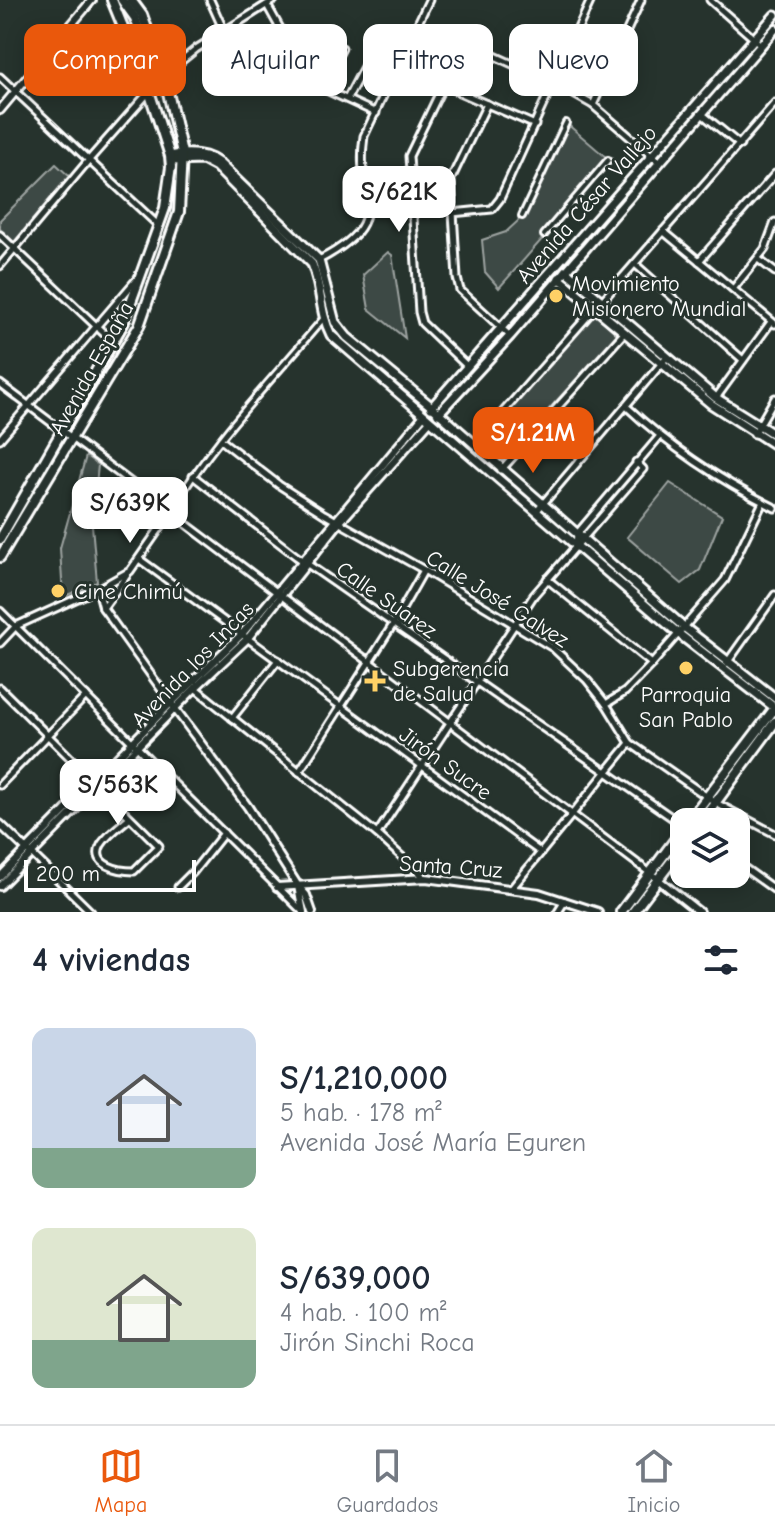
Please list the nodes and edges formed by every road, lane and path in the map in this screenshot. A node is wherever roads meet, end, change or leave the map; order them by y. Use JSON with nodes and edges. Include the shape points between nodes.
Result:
{"nodes":[{"id":1,"x":92,"y":0,"type":"edge"},
{"id":2,"x":112,"y":0,"type":"edge"},
{"id":3,"x":122,"y":0,"type":"edge"},
{"id":4,"x":134,"y":0,"type":"edge"},
{"id":5,"x":210,"y":0,"type":"edge"},
{"id":6,"x":274,"y":0,"type":"edge"},
{"id":7,"x":429,"y":0,"type":"edge"},
{"id":8,"x":591,"y":0,"type":"edge"},
{"id":9,"x":641,"y":0,"type":"edge"},
{"id":10,"x":710,"y":0,"type":"edge"},
{"id":11,"x":267,"y":5,"type":"junction"},
{"id":12,"x":775,"y":15,"type":"edge"},
{"id":13,"x":122,"y":24,"type":"edge"},
{"id":14,"x":137,"y":24,"type":"edge"},
{"id":15,"x":145,"y":24,"type":"edge"},
{"id":16,"x":221,"y":24,"type":"edge"},
{"id":17,"x":236,"y":24,"type":"edge"},
{"id":18,"x":278,"y":24,"type":"edge"},
{"id":19,"x":580,"y":24,"type":"edge"},
{"id":20,"x":775,"y":29,"type":"edge"},
{"id":21,"x":754,"y":39,"type":"junction"},
{"id":22,"x":761,"y":45,"type":"junction"},
{"id":23,"x":363,"y":69,"type":"edge"},
{"id":24,"x":0,"y":77,"type":"edge"},
{"id":25,"x":15,"y":92,"type":"junction"},
{"id":26,"x":145,"y":96,"type":"edge"},
{"id":27,"x":151,"y":96,"type":"edge"},
{"id":28,"x":169,"y":96,"type":"edge"},
{"id":29,"x":340,"y":96,"type":"edge"},
{"id":30,"x":438,"y":96,"type":"edge"},
{"id":31,"x":468,"y":96,"type":"edge"},
{"id":32,"x":548,"y":96,"type":"edge"},
{"id":33,"x":577,"y":96,"type":"edge"},
{"id":34,"x":347,"y":99,"type":"junction"},
{"id":35,"x":775,"y":103,"type":"edge"},
{"id":36,"x":487,"y":104,"type":"junction"},
{"id":37,"x":593,"y":105,"type":"junction"},
{"id":38,"x":0,"y":110,"type":"edge"},
{"id":39,"x":376,"y":113,"type":"junction"},
{"id":40,"x":702,"y":114,"type":"junction"},
{"id":41,"x":566,"y":123,"type":"dead end"},
{"id":42,"x":535,"y":125,"type":"junction"},
{"id":43,"x":740,"y":145,"type":"junction"},
{"id":44,"x":182,"y":156,"type":"junction"},
{"id":45,"x":171,"y":158,"type":"junction"},
{"id":46,"x":656,"y":159,"type":"junction"},
{"id":47,"x":608,"y":160,"type":"dead end"},
{"id":48,"x":88,"y":161,"type":"junction"},
{"id":49,"x":775,"y":174,"type":"edge"},
{"id":50,"x":410,"y":179,"type":"junction"},
{"id":51,"x":366,"y":183,"type":"junction"},
{"id":52,"x":165,"y":208,"type":"junction"},
{"id":53,"x":179,"y":212,"type":"junction"},
{"id":54,"x":452,"y":213,"type":"junction"},
{"id":55,"x":522,"y":216,"type":"dead end"},
{"id":56,"x":775,"y":222,"type":"edge"},
{"id":57,"x":159,"y":226,"type":"junction"},
{"id":58,"x":663,"y":231,"type":"junction"},
{"id":59,"x":0,"y":235,"type":"edge"},
{"id":60,"x":544,"y":235,"type":"dead end"},
{"id":61,"x":773,"y":235,"type":"edge"},
{"id":62,"x":15,"y":249,"type":"junction"},
{"id":63,"x":758,"y":259,"type":"junction"},
{"id":64,"x":319,"y":260,"type":"junction"},
{"id":65,"x":699,"y":261,"type":"junction"},
{"id":66,"x":558,"y":264,"type":"junction"},
{"id":67,"x":635,"y":264,"type":"junction"},
{"id":68,"x":0,"y":266,"type":"edge"},
{"id":69,"x":551,"y":271,"type":"junction"},
{"id":70,"x":566,"y":271,"type":"junction"},
{"id":71,"x":142,"y":272,"type":"junction"},
{"id":72,"x":775,"y":272,"type":"edge"},
{"id":73,"x":559,"y":278,"type":"junction"},
{"id":74,"x":733,"y":289,"type":"junction"},
{"id":75,"x":602,"y":301,"type":"junction"},
{"id":76,"x":595,"y":308,"type":"junction"},
{"id":77,"x":323,"y":319,"type":"junction"},
{"id":78,"x":773,"y":323,"type":"edge"},
{"id":79,"x":97,"y":327,"type":"junction"},
{"id":80,"x":502,"y":328,"type":"junction"},
{"id":81,"x":625,"y":332,"type":"junction"},
{"id":82,"x":510,"y":336,"type":"junction"},
{"id":83,"x":114,"y":343,"type":"junction"},
{"id":84,"x":665,"y":360,"type":"junction"},
{"id":85,"x":743,"y":360,"type":"junction"},
{"id":86,"x":468,"y":367,"type":"junction"},
{"id":87,"x":0,"y":384,"type":"edge"},
{"id":88,"x":716,"y":398,"type":"junction"},
{"id":89,"x":775,"y":398,"type":"edge"},
{"id":90,"x":30,"y":405,"type":"junction"},
{"id":91,"x":626,"y":406,"type":"junction"},
{"id":92,"x":432,"y":407,"type":"junction"},
{"id":93,"x":439,"y":413,"type":"junction"},
{"id":94,"x":427,"y":418,"type":"junction"},
{"id":95,"x":63,"y":430,"type":"junction"},
{"id":96,"x":756,"y":430,"type":"junction"},
{"id":97,"x":775,"y":435,"type":"edge"},
{"id":98,"x":659,"y":437,"type":"junction"},
{"id":99,"x":0,"y":439,"type":"edge"},
{"id":100,"x":72,"y":439,"type":"junction"},
{"id":101,"x":221,"y":440,"type":"junction"},
{"id":102,"x":475,"y":444,"type":"junction"},
{"id":103,"x":775,"y":445,"type":"edge"},
{"id":104,"x":503,"y":469,"type":"junction"},
{"id":105,"x":193,"y":476,"type":"junction"},
{"id":106,"x":495,"y":477,"type":"junction"},
{"id":107,"x":763,"y":502,"type":"junction"},
{"id":108,"x":543,"y":504,"type":"junction"},
{"id":109,"x":775,"y":508,"type":"edge"},
{"id":110,"x":171,"y":512,"type":"junction"},
{"id":111,"x":536,"y":512,"type":"junction"},
{"id":112,"x":337,"y":522,"type":"junction"},
{"id":113,"x":580,"y":536,"type":"junction"},
{"id":114,"x":0,"y":539,"type":"edge"},
{"id":115,"x":576,"y":546,"type":"junction"},
{"id":116,"x":0,"y":557,"type":"edge"},
{"id":117,"x":139,"y":559,"type":"junction"},
{"id":118,"x":305,"y":562,"type":"junction"},
{"id":119,"x":424,"y":570,"type":"junction"},
{"id":120,"x":130,"y":571,"type":"junction"},
{"id":121,"x":547,"y":579,"type":"junction"},
{"id":122,"x":98,"y":589,"type":"junction"},
{"id":123,"x":280,"y":593,"type":"junction"},
{"id":124,"x":775,"y":595,"type":"edge"},
{"id":125,"x":103,"y":608,"type":"junction"},
{"id":126,"x":0,"y":611,"type":"edge"},
{"id":127,"x":394,"y":623,"type":"junction"},
{"id":128,"x":516,"y":625,"type":"junction"},
{"id":129,"x":16,"y":626,"type":"junction"},
{"id":130,"x":682,"y":631,"type":"junction"},
{"id":131,"x":245,"y":636,"type":"junction"},
{"id":132,"x":0,"y":643,"type":"edge"},
{"id":133,"x":698,"y":644,"type":"junction"},
{"id":134,"x":278,"y":660,"type":"junction"},
{"id":135,"x":370,"y":661,"type":"junction"},
{"id":136,"x":728,"y":661,"type":"junction"},
{"id":137,"x":652,"y":664,"type":"junction"},
{"id":138,"x":722,"y":669,"type":"junction"},
{"id":139,"x":478,"y":683,"type":"junction"},
{"id":140,"x":0,"y":688,"type":"edge"},
{"id":141,"x":195,"y":688,"type":"junction"},
{"id":142,"x":86,"y":696,"type":"junction"},
{"id":143,"x":775,"y":698,"type":"edge"},
{"id":144,"x":606,"y":704,"type":"junction"},
{"id":145,"x":173,"y":706,"type":"junction"},
{"id":146,"x":340,"y":706,"type":"junction"},
{"id":147,"x":775,"y":708,"type":"edge"},
{"id":148,"x":232,"y":718,"type":"junction"},
{"id":149,"x":775,"y":722,"type":"edge"},
{"id":150,"x":452,"y":723,"type":"junction"},
{"id":151,"x":47,"y":736,"type":"junction"},
{"id":152,"x":630,"y":743,"type":"junction"},
{"id":153,"x":135,"y":744,"type":"junction"},
{"id":154,"x":753,"y":745,"type":"junction"},
{"id":155,"x":423,"y":766,"type":"junction"},
{"id":156,"x":605,"y":771,"type":"junction"},
{"id":157,"x":299,"y":772,"type":"junction"},
{"id":158,"x":0,"y":785,"type":"edge"},
{"id":159,"x":95,"y":785,"type":"junction"},
{"id":160,"x":707,"y":797,"type":"junction"},
{"id":161,"x":716,"y":803,"type":"junction"},
{"id":162,"x":698,"y":808,"type":"edge"},
{"id":163,"x":712,"y":808,"type":"edge"},
{"id":164,"x":571,"y":813,"type":"junction"},
{"id":165,"x":670,"y":815,"type":"edge"},
{"id":166,"x":129,"y":818,"type":"junction"},
{"id":167,"x":0,"y":824,"type":"edge"},
{"id":168,"x":224,"y":833,"type":"junction"},
{"id":169,"x":377,"y":834,"type":"junction"},
{"id":170,"x":775,"y":834,"type":"edge"},
{"id":171,"x":670,"y":850,"type":"edge"},
{"id":172,"x":29,"y":852,"type":"junction"},
{"id":173,"x":540,"y":852,"type":"junction"},
{"id":174,"x":670,"y":859,"type":"edge"},
{"id":175,"x":750,"y":872,"type":"edge"},
{"id":176,"x":654,"y":876,"type":"junction"},
{"id":177,"x":0,"y":877,"type":"edge"},
{"id":178,"x":426,"y":878,"type":"junction"},
{"id":179,"x":0,"y":886,"type":"edge"},
{"id":180,"x":298,"y":886,"type":"junction"},
{"id":181,"x":178,"y":887,"type":"dead end"},
{"id":182,"x":277,"y":887,"type":"junction"},
{"id":183,"x":512,"y":888,"type":"junction"},
{"id":184,"x":775,"y":890,"type":"edge"},
{"id":185,"x":565,"y":901,"type":"junction"},
{"id":186,"x":91,"y":912,"type":"edge"},
{"id":187,"x":303,"y":912,"type":"edge"},
{"id":188,"x":312,"y":912,"type":"edge"},
{"id":189,"x":558,"y":912,"type":"edge"},
{"id":190,"x":598,"y":912,"type":"edge"},
{"id":191,"x":621,"y":912,"type":"edge"},
{"id":192,"x":633,"y":912,"type":"edge"},
{"id":193,"x":699,"y":912,"type":"edge"}],
"edges":[{"from":1,"to":25,"type":"street"},
{"from":2,"to":13,"type":"main road","name":"Avenida España"},
{"from":3,"to":14,"type":"main road"},
{"from":4,"to":15,"type":"main road","name":"Avenida España"},
{"from":5,"to":16,"type":"street"},
{"from":6,"to":11,"type":"street"},
{"from":7,"to":39,"type":"street"},
{"from":8,"to":19,"type":"street"},
{"from":9,"to":37,"type":"street"},
{"from":10,"to":21,"type":"street"},
{"from":11,"to":17,"type":"street"},
{"from":11,"to":18,"type":"street"},
{"from":12,"to":21,"type":"main road","name":"Avenida César Vallejo"},
{"from":20,"to":22,"type":"main road","name":"Avenida César Vallejo"},
{"from":21,"to":22,"type":"street"},
{"from":21,"to":46,"type":"main road","name":"Avenida César Vallejo"},
{"from":22,"to":40,"type":"main road","name":"Avenida César Vallejo"},
{"from":23,"to":34,"type":"street"},
{"from":24,"to":25,"type":"street"},
{"from":25,"to":38,"type":"street"},
{"from":25,"to":48,"type":"street"},
{"from":26,"to":48,"type":"street"},
{"from":27,"to":45,"type":"main road","name":"Avenida España"},
{"from":28,"to":44,"type":"main road","name":"Avenida España"},
{"from":29,"to":34,"type":"street"},
{"from":30,"to":50,"type":"street","via":[[409,156]]},
{"from":31,"to":36,"type":"street"},
{"from":32,"to":42,"type":"street"},
{"from":33,"to":37,"type":"street"},
{"from":34,"to":39,"type":"street"},
{"from":35,"to":43,"type":"street"},
{"from":36,"to":42,"type":"street"},
{"from":36,"to":54,"type":"street","via":[[451,179]]},
{"from":37,"to":46,"type":"street"},
{"from":39,"to":51,"type":"street","via":[[364,136]]},
{"from":40,"to":43,"type":"street"},
{"from":40,"to":46,"type":"main road","name":"Avenida César Vallejo"},
{"from":41,"to":55,"type":"street"},
{"from":42,"to":54,"type":"street","via":[[492,209]]},
{"from":43,"to":58,"type":"street"},
{"from":44,"to":45,"type":"main road"},
{"from":44,"to":53,"type":"main road","name":"Avenida España"},
{"from":44,"to":64,"type":"main road","via":[[203,155],[219,163]]},
{"from":44,"to":77,"type":"main road","via":[[210,162],[307,257],[317,276]]},
{"from":45,"to":52,"type":"main road","name":"Avenida España"},
{"from":46,"to":66,"type":"main road","name":"Avenida César Vallejo"},
{"from":46,"to":70,"type":"main road","name":"Avenida César Vallejo"},
{"from":47,"to":60,"type":"street"},
{"from":48,"to":57,"type":"street"},
{"from":48,"to":62,"type":"street"},
{"from":49,"to":65,"type":"street"},
{"from":50,"to":51,"type":"street"},
{"from":50,"to":86,"type":"street","via":[[422,323]]},
{"from":51,"to":64,"type":"street","via":[[360,234]]},
{"from":52,"to":53,"type":"main road"},
{"from":52,"to":57,"type":"main road","name":"Avenida España"},
{"from":53,"to":100,"type":"main road","name":"Avenida España","via":[[139,326]]},
{"from":54,"to":80,"type":"street","via":[[460,290]]},
{"from":56,"to":61,"type":"street"},
{"from":57,"to":71,"type":"main road","name":"Avenida España"},
{"from":58,"to":65,"type":"street"},
{"from":58,"to":67,"type":"street"},
{"from":59,"to":62,"type":"street"},
{"from":61,"to":63,"type":"street"},
{"from":62,"to":68,"type":"street"},
{"from":62,"to":79,"type":"street"},
{"from":63,"to":72,"type":"street"},
{"from":63,"to":74,"type":"street"},
{"from":64,"to":92,"type":"main road","via":[[340,330]]},
{"from":65,"to":74,"type":"street"},
{"from":66,"to":69,"type":"main road","name":"Avenida César Vallejo"},
{"from":66,"to":70,"type":"street"},
{"from":67,"to":75,"type":"street"},
{"from":67,"to":85,"type":"street"},
{"from":69,"to":73,"type":"street"},
{"from":69,"to":80,"type":"main road","name":"Avenida César Vallejo"},
{"from":70,"to":73,"type":"main road","name":"Avenida César Vallejo"},
{"from":70,"to":75,"type":"main road"},
{"from":71,"to":79,"type":"street"},
{"from":71,"to":83,"type":"main road","name":"Avenida España"},
{"from":73,"to":76,"type":"main road"},
{"from":73,"to":82,"type":"main road","name":"Avenida César Vallejo"},
{"from":74,"to":78,"type":"street"},
{"from":75,"to":84,"type":"main road"},
{"from":76,"to":81,"type":"main road"},
{"from":76,"to":102,"type":"street"},
{"from":77,"to":94,"type":"main road","via":[[331,335]]},
{"from":77,"to":101,"type":"street"},
{"from":78,"to":85,"type":"street"},
{"from":79,"to":83,"type":"street"},
{"from":79,"to":90,"type":"street"},
{"from":80,"to":82,"type":"street"},
{"from":80,"to":86,"type":"main road","name":"Avenida César Vallejo"},
{"from":81,"to":84,"type":"main road"},
{"from":81,"to":104,"type":"street"},
{"from":82,"to":93,"type":"main road","name":"Avenida César Vallejo"},
{"from":83,"to":95,"type":"main road","name":"Avenida España"},
{"from":84,"to":88,"type":"main road"},
{"from":84,"to":91,"type":"street"},
{"from":84,"to":96,"type":"main road","via":[[711,404]]},
{"from":85,"to":88,"type":"street"},
{"from":86,"to":92,"type":"main road","name":"Avenida César Vallejo"},
{"from":87,"to":90,"type":"street"},
{"from":88,"to":96,"type":"main road"},
{"from":89,"to":96,"type":"street"},
{"from":90,"to":95,"type":"street"},
{"from":90,"to":99,"type":"street"},
{"from":91,"to":98,"type":"street"},
{"from":91,"to":108,"type":"street"},
{"from":92,"to":93,"type":"main road"},
{"from":92,"to":94,"type":"main road","name":"Avenida César Vallejo"},
{"from":93,"to":94,"type":"main road","name":"Avenida César Vallejo"},
{"from":93,"to":102,"type":"main road"},
{"from":94,"to":106,"type":"main road"},
{"from":94,"to":112,"type":"street","name":"Avenida los Incas"},
{"from":95,"to":100,"type":"street"},
{"from":95,"to":114,"type":"main road","name":"Avenida España"},
{"from":96,"to":97,"type":"main road"},
{"from":96,"to":103,"type":"main road"},
{"from":98,"to":107,"type":"street"},
{"from":98,"to":113,"type":"street","via":[[636,462],[643,469]]},
{"from":100,"to":110,"type":"street"},
{"from":100,"to":116,"type":"main road","name":"Avenida España"},
{"from":101,"to":105,"type":"street"},
{"from":101,"to":112,"type":"street","name":"Calle José Galvez"},
{"from":102,"to":104,"type":"main road"},
{"from":104,"to":106,"type":"street"},
{"from":104,"to":108,"type":"main road"},
{"from":105,"to":110,"type":"street"},
{"from":105,"to":118,"type":"street","name":"Calle Suarez"},
{"from":106,"to":111,"type":"main road"},
{"from":107,"to":109,"type":"street"},
{"from":107,"to":130,"type":"street","via":[[725,580]]},
{"from":108,"to":111,"type":"street"},
{"from":108,"to":113,"type":"main road"},
{"from":110,"to":117,"type":"street"},
{"from":110,"to":123,"type":"street"},
{"from":111,"to":115,"type":"main road"},
{"from":112,"to":118,"type":"street","name":"Avenida los Incas"},
{"from":112,"to":119,"type":"street","name":"Calle José Galvez"},
{"from":113,"to":115,"type":"street"},
{"from":113,"to":130,"type":"main road"},
{"from":115,"to":121,"type":"street"},
{"from":115,"to":130,"type":"main road"},
{"from":117,"to":120,"type":"street"},
{"from":117,"to":131,"type":"street","name":"Jirón Sucre"},
{"from":118,"to":123,"type":"street","name":"Avenida los Incas"},
{"from":118,"to":127,"type":"street","name":"Calle Suarez"},
{"from":119,"to":127,"type":"street"},
{"from":119,"to":128,"type":"street","name":"Calle José Galvez"},
{"from":120,"to":122,"type":"street"},
{"from":120,"to":125,"type":"street"},
{"from":121,"to":128,"type":"street"},
{"from":121,"to":137,"type":"street"},
{"from":122,"to":125,"type":"street"},
{"from":122,"to":129,"type":"street"},
{"from":123,"to":131,"type":"street","name":"Avenida los Incas"},
{"from":123,"to":135,"type":"street"},
{"from":124,"to":136,"type":"street"},
{"from":125,"to":145,"type":"street"},
{"from":126,"to":129,"type":"street"},
{"from":127,"to":135,"type":"street"},
{"from":127,"to":139,"type":"street","name":"Calle Suarez"},
{"from":128,"to":139,"type":"street"},
{"from":128,"to":144,"type":"street","name":"Calle José Galvez","via":[[569,662]]},
{"from":129,"to":132,"type":"street"},
{"from":129,"to":142,"type":"street"},
{"from":130,"to":133,"type":"main road"},
{"from":130,"to":137,"type":"street"},
{"from":131,"to":134,"type":"street","name":"Jirón Sucre"},
{"from":131,"to":141,"type":"street","name":"Avenida los Incas"},
{"from":131,"to":145,"type":"street","name":"Avenida los Incas"},
{"from":133,"to":136,"type":"main road"},
{"from":133,"to":138,"type":"main road"},
{"from":134,"to":146,"type":"street","name":"Jirón Sucre"},
{"from":134,"to":148,"type":"street"},
{"from":135,"to":146,"type":"street"},
{"from":135,"to":150,"type":"street"},
{"from":136,"to":138,"type":"street"},
{"from":136,"to":143,"type":"main road"},
{"from":137,"to":144,"type":"street"},
{"from":138,"to":147,"type":"main road"},
{"from":139,"to":150,"type":"street"},
{"from":139,"to":156,"type":"street","name":"Calle Suarez"},
{"from":140,"to":151,"type":"street"},
{"from":141,"to":145,"type":"street","name":"Avenida los Incas"},
{"from":141,"to":148,"type":"street"},
{"from":142,"to":151,"type":"street"},
{"from":142,"to":153,"type":"street"},
{"from":144,"to":152,"type":"street","name":"Calle José Galvez"},
{"from":145,"to":153,"type":"street","name":"Avenida los Incas"},
{"from":145,"to":180,"type":"street"},
{"from":146,"to":155,"type":"street","name":"Jirón Sucre"},
{"from":146,"to":157,"type":"street"},
{"from":147,"to":154,"type":"main road"},
{"from":148,"to":157,"type":"street"},
{"from":149,"to":154,"type":"main road"},
{"from":150,"to":155,"type":"street"},
{"from":150,"to":164,"type":"street"},
{"from":151,"to":158,"type":"street"},
{"from":151,"to":159,"type":"street"},
{"from":152,"to":156,"type":"street"},
{"from":152,"to":160,"type":"street","name":"Calle José Galvez"},
{"from":153,"to":159,"type":"street","name":"Avenida los Incas"},
{"from":153,"to":168,"type":"street"},
{"from":154,"to":160,"type":"main road"},
{"from":154,"to":161,"type":"main road"},
{"from":155,"to":169,"type":"street"},
{"from":155,"to":173,"type":"street","name":"Jirón Sucre"},
{"from":156,"to":164,"type":"street"},
{"from":156,"to":165,"type":"street","name":"Calle Suarez"},
{"from":157,"to":169,"type":"street"},
{"from":159,"to":166,"type":"street"},
{"from":159,"to":172,"type":"street","name":"Avenida los Incas"},
{"from":160,"to":161,"type":"street","name":"Calle José Galvez"},
{"from":160,"to":162,"type":"main road"},
{"from":161,"to":163,"type":"main road"},
{"from":161,"to":170,"type":"street","name":"Calle José Galvez"},
{"from":164,"to":173,"type":"street"},
{"from":164,"to":176,"type":"street"},
{"from":166,"to":166,"type":"street","via":[[101,845],[105,865],[119,871],[134,871],[159,846]]},
{"from":167,"to":172,"type":"street"},
{"from":168,"to":181,"type":"street"},
{"from":168,"to":182,"type":"street"},
{"from":169,"to":178,"type":"street"},
{"from":171,"to":176,"type":"main road"},
{"from":172,"to":177,"type":"street","name":"Avenida los Incas"},
{"from":172,"to":179,"type":"street","name":"Avenida los Incas"},
{"from":172,"to":186,"type":"street"},
{"from":173,"to":183,"type":"street"},
{"from":174,"to":176,"type":"main road"},
{"from":175,"to":184,"type":"street"},
{"from":176,"to":191,"type":"main road"},
{"from":176,"to":192,"type":"main road"},
{"from":176,"to":193,"type":"street"},
{"from":178,"to":180,"type":"street","name":"Santa Cruz"},
{"from":178,"to":183,"type":"street","name":"Santa Cruz"},
{"from":180,"to":182,"type":"street","name":"Santa Cruz"},
{"from":180,"to":187,"type":"street"},
{"from":180,"to":188,"type":"street"},
{"from":182,"to":187,"type":"street"},
{"from":183,"to":185,"type":"street","name":"Santa Cruz"},
{"from":185,"to":189,"type":"street"},
{"from":185,"to":190,"type":"street","name":"Santa Cruz"}]}
